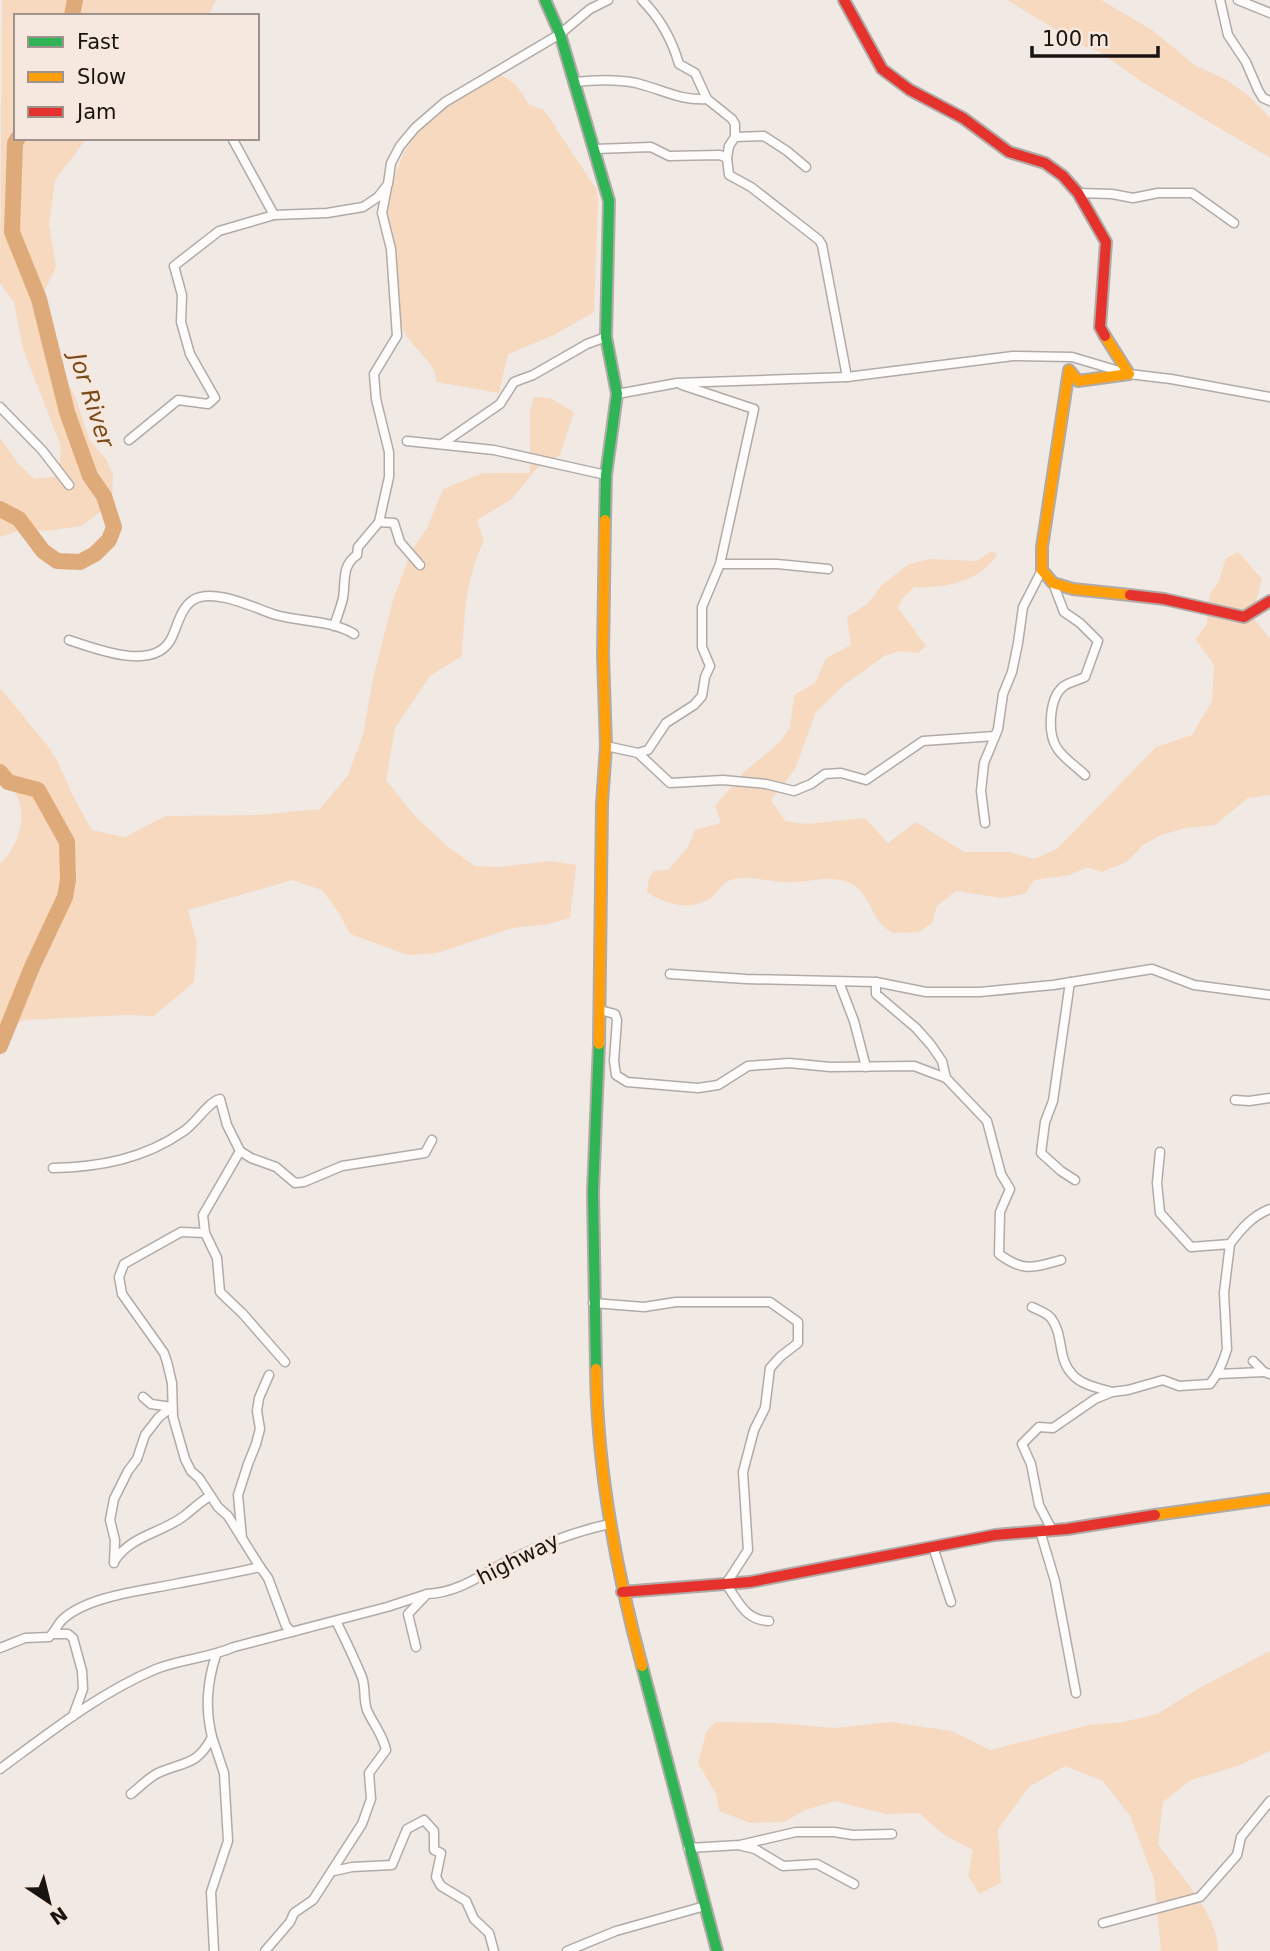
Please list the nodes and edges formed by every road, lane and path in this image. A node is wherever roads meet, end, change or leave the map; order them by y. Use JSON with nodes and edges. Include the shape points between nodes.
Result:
{"nodes":[{"id":1,"x":545,"y":0,"type":"edge"},
{"id":2,"x":608,"y":0,"type":"edge"},
{"id":3,"x":642,"y":0,"type":"edge"},
{"id":4,"x":844,"y":0,"type":"edge"},
{"id":5,"x":1220,"y":0,"type":"edge"},
{"id":6,"x":1237,"y":0,"type":"edge"},
{"id":7,"x":1270,"y":13,"type":"edge"},
{"id":8,"x":560,"y":34,"type":"junction"},
{"id":9,"x":574,"y":82,"type":"junction"},
{"id":10,"x":707,"y":99,"type":"junction"},
{"id":11,"x":1270,"y":101,"type":"edge"},
{"id":12,"x":736,"y":136,"type":"junction"},
{"id":13,"x":233,"y":140,"type":"edge"},
{"id":14,"x":594,"y":149,"type":"junction"},
{"id":15,"x":727,"y":158,"type":"junction"},
{"id":16,"x":806,"y":167,"type":"dead end"},
{"id":17,"x":388,"y":184,"type":"junction"},
{"id":18,"x":1078,"y":193,"type":"junction"},
{"id":19,"x":274,"y":215,"type":"junction"},
{"id":20,"x":1234,"y":223,"type":"dead end"},
{"id":21,"x":606,"y":337,"type":"junction"},
{"id":22,"x":1129,"y":374,"type":"junction"},
{"id":23,"x":847,"y":377,"type":"junction"},
{"id":24,"x":677,"y":383,"type":"junction"},
{"id":25,"x":617,"y":394,"type":"junction"},
{"id":26,"x":1270,"y":397,"type":"edge"},
{"id":27,"x":0,"y":407,"type":"edge"},
{"id":28,"x":129,"y":440,"type":"dead end"},
{"id":29,"x":407,"y":440,"type":"dead end"},
{"id":30,"x":442,"y":444,"type":"junction"},
{"id":31,"x":606,"y":475,"type":"junction"},
{"id":32,"x":69,"y":485,"type":"dead end"},
{"id":33,"x":379,"y":522,"type":"junction"},
{"id":34,"x":720,"y":564,"type":"junction"},
{"id":35,"x":420,"y":565,"type":"dead end"},
{"id":36,"x":828,"y":569,"type":"dead end"},
{"id":37,"x":1042,"y":570,"type":"junction"},
{"id":38,"x":1054,"y":583,"type":"junction"},
{"id":39,"x":1270,"y":601,"type":"edge"},
{"id":40,"x":334,"y":626,"type":"junction"},
{"id":41,"x":354,"y":635,"type":"dead end"},
{"id":42,"x":69,"y":640,"type":"dead end"},
{"id":43,"x":995,"y":736,"type":"junction"},
{"id":44,"x":606,"y":746,"type":"junction"},
{"id":45,"x":638,"y":752,"type":"junction"},
{"id":46,"x":1085,"y":775,"type":"dead end"},
{"id":47,"x":985,"y":823,"type":"dead end"},
{"id":48,"x":670,"y":974,"type":"dead end"},
{"id":49,"x":839,"y":982,"type":"junction"},
{"id":50,"x":876,"y":982,"type":"junction"},
{"id":51,"x":1070,"y":982,"type":"junction"},
{"id":52,"x":1270,"y":995,"type":"edge"},
{"id":53,"x":600,"y":1010,"type":"junction"},
{"id":54,"x":866,"y":1067,"type":"junction"},
{"id":55,"x":946,"y":1078,"type":"junction"},
{"id":56,"x":1270,"y":1098,"type":"edge"},
{"id":57,"x":1235,"y":1100,"type":"dead end"},
{"id":58,"x":432,"y":1140,"type":"dead end"},
{"id":59,"x":240,"y":1151,"type":"junction"},
{"id":60,"x":1160,"y":1152,"type":"dead end"},
{"id":61,"x":53,"y":1168,"type":"dead end"},
{"id":62,"x":1075,"y":1180,"type":"dead end"},
{"id":63,"x":1270,"y":1209,"type":"edge"},
{"id":64,"x":205,"y":1233,"type":"junction"},
{"id":65,"x":1230,"y":1244,"type":"junction"},
{"id":66,"x":1060,"y":1260,"type":"dead end"},
{"id":67,"x":593,"y":1303,"type":"junction"},
{"id":68,"x":1032,"y":1307,"type":"dead end"},
{"id":69,"x":1253,"y":1361,"type":"dead end"},
{"id":70,"x":285,"y":1362,"type":"dead end"},
{"id":71,"x":1267,"y":1373,"type":"edge"},
{"id":72,"x":1218,"y":1374,"type":"junction"},
{"id":73,"x":269,"y":1375,"type":"dead end"},
{"id":74,"x":1112,"y":1392,"type":"junction"},
{"id":75,"x":144,"y":1397,"type":"dead end"},
{"id":76,"x":172,"y":1407,"type":"junction"},
{"id":77,"x":210,"y":1496,"type":"junction"},
{"id":78,"x":1270,"y":1499,"type":"edge"},
{"id":79,"x":610,"y":1524,"type":"junction"},
{"id":80,"x":1046,"y":1530,"type":"junction"},
{"id":81,"x":242,"y":1541,"type":"junction"},
{"id":82,"x":933,"y":1547,"type":"junction"},
{"id":83,"x":260,"y":1567,"type":"junction"},
{"id":84,"x":726,"y":1584,"type":"junction"},
{"id":85,"x":622,"y":1592,"type":"junction"},
{"id":86,"x":427,"y":1594,"type":"junction"},
{"id":87,"x":951,"y":1602,"type":"dead end"},
{"id":88,"x":337,"y":1620,"type":"junction"},
{"id":89,"x":769,"y":1621,"type":"dead end"},
{"id":90,"x":292,"y":1632,"type":"junction"},
{"id":91,"x":53,"y":1634,"type":"junction"},
{"id":92,"x":415,"y":1647,"type":"dead end"},
{"id":93,"x":0,"y":1648,"type":"edge"},
{"id":94,"x":216,"y":1655,"type":"junction"},
{"id":95,"x":1076,"y":1693,"type":"dead end"},
{"id":96,"x":72,"y":1717,"type":"junction"},
{"id":97,"x":212,"y":1737,"type":"junction"},
{"id":98,"x":0,"y":1769,"type":"edge"},
{"id":99,"x":131,"y":1794,"type":"dead end"},
{"id":100,"x":1269,"y":1804,"type":"edge"},
{"id":101,"x":892,"y":1834,"type":"dead end"},
{"id":102,"x":740,"y":1845,"type":"junction"},
{"id":103,"x":688,"y":1848,"type":"junction"},
{"id":104,"x":334,"y":1871,"type":"junction"},
{"id":105,"x":854,"y":1884,"type":"dead end"},
{"id":106,"x":705,"y":1906,"type":"junction"},
{"id":107,"x":1103,"y":1923,"type":"dead end"},
{"id":108,"x":214,"y":1951,"type":"edge"},
{"id":109,"x":265,"y":1951,"type":"edge"},
{"id":110,"x":494,"y":1951,"type":"edge"},
{"id":111,"x":567,"y":1951,"type":"edge"},
{"id":112,"x":717,"y":1951,"type":"edge"}],
"edges":[{"from":1,"to":8,"type":"main road"},
{"from":2,"to":8,"type":"street"},
{"from":3,"to":10,"type":"street","via":[[657,16],[679,64],[695,74]]},
{"from":4,"to":18,"type":"main road","via":[[883,69],[1009,152],[1045,163]]},
{"from":5,"to":11,"type":"street","via":[[1228,35],[1258,90]]},
{"from":6,"to":7,"type":"street"},
{"from":8,"to":9,"type":"main road"},
{"from":8,"to":17,"type":"street","via":[[445,102],[415,128],[391,163]]},
{"from":9,"to":10,"type":"street","via":[[637,83],[692,100]]},
{"from":9,"to":14,"type":"main road"},
{"from":10,"to":12,"type":"street","via":[[732,119]]},
{"from":12,"to":15,"type":"street"},
{"from":12,"to":16,"type":"street","via":[[764,136]]},
{"from":13,"to":19,"type":"street"},
{"from":14,"to":15,"type":"street","via":[[651,147],[669,156]]},
{"from":14,"to":21,"type":"main road","via":[[609,201]]},
{"from":15,"to":23,"type":"street","via":[[729,174],[822,245]]},
{"from":17,"to":19,"type":"street","via":[[363,206]]},
{"from":17,"to":33,"type":"street","via":[[382,213],[391,249],[397,336],[374,374],[389,452]]},
{"from":18,"to":20,"type":"street","via":[[1133,198],[1192,193]]},
{"from":18,"to":22,"type":"main road","via":[[1106,242],[1100,327]]},
{"from":19,"to":28,"type":"street","via":[[219,231],[174,265],[183,295],[181,322],[190,354],[215,398],[208,404],[178,400]]},
{"from":21,"to":25,"type":"main road"},
{"from":21,"to":30,"type":"street","via":[[514,382],[500,404]]},
{"from":22,"to":23,"type":"street","via":[[1072,357],[1013,356]]},
{"from":22,"to":26,"type":"street"},
{"from":22,"to":37,"type":"main road","via":[[1077,381],[1069,370]]},
{"from":23,"to":24,"type":"street"},
{"from":24,"to":25,"type":"street"},
{"from":24,"to":34,"type":"street","via":[[754,409]]},
{"from":25,"to":31,"type":"main road"},
{"from":27,"to":32,"type":"street"},
{"from":29,"to":30,"type":"street"},
{"from":30,"to":31,"type":"street","via":[[494,450]]},
{"from":31,"to":44,"type":"main road"},
{"from":33,"to":35,"type":"street","via":[[394,523],[400,542]]},
{"from":33,"to":40,"type":"street","via":[[349,561]]},
{"from":34,"to":36,"type":"street"},
{"from":34,"to":45,"type":"street","via":[[702,607],[702,647],[710,666],[702,696],[666,723],[649,750]]},
{"from":37,"to":38,"type":"main road"},
{"from":37,"to":43,"type":"street","via":[[1023,607]]},
{"from":38,"to":39,"type":"main road","via":[[1164,599],[1244,617]]},
{"from":38,"to":46,"type":"street","via":[[1064,612],[1098,641],[1085,677],[1063,687],[1055,698],[1051,721],[1057,749]]},
{"from":40,"to":41,"type":"street"},
{"from":40,"to":42,"type":"street","via":[[278,615],[239,601],[201,597],[185,609],[171,640],[159,651],[139,657],[112,655]]},
{"from":43,"to":45,"type":"street","via":[[923,741],[866,780],[825,774],[794,791],[723,779],[670,783]]},
{"from":43,"to":47,"type":"street","via":[[983,773]]},
{"from":44,"to":45,"type":"street"},
{"from":44,"to":53,"type":"main road"},
{"from":48,"to":49,"type":"street"},
{"from":49,"to":50,"type":"street"},
{"from":49,"to":54,"type":"street"},
{"from":50,"to":51,"type":"street","via":[[926,992],[980,992]]},
{"from":50,"to":55,"type":"street","via":[[876,993],[931,1045]]},
{"from":51,"to":52,"type":"street","via":[[1152,969],[1194,985]]},
{"from":51,"to":62,"type":"street","via":[[1041,1153]]},
{"from":53,"to":54,"type":"street","via":[[615,1014],[616,1074],[627,1082],[698,1088],[718,1085],[748,1066]]},
{"from":53,"to":67,"type":"main road"},
{"from":54,"to":55,"type":"street","via":[[914,1066]]},
{"from":55,"to":66,"type":"street","via":[[987,1121],[1000,1174],[1010,1189],[1000,1212],[999,1254],[1013,1265],[1036,1267]]},
{"from":56,"to":57,"type":"street"},
{"from":58,"to":59,"type":"street","via":[[425,1153],[342,1166],[295,1183],[276,1167]]},
{"from":59,"to":61,"type":"street","via":[[220,1099],[212,1101],[199,1120],[182,1133],[138,1155],[94,1167]]},
{"from":59,"to":64,"type":"street","via":[[204,1215]]},
{"from":60,"to":65,"type":"street","via":[[1160,1213],[1191,1247]]},
{"from":63,"to":65,"type":"street","via":[[1244,1227]]},
{"from":64,"to":70,"type":"street","via":[[217,1258],[220,1292]]},
{"from":64,"to":76,"type":"street","via":[[181,1232],[124,1264],[119,1277],[122,1294],[164,1353],[172,1382]]},
{"from":65,"to":72,"type":"street","via":[[1224,1293],[1227,1349]]},
{"from":67,"to":79,"type":"main road","via":[[596,1398]]},
{"from":67,"to":84,"type":"street","via":[[644,1307],[676,1302],[770,1302],[799,1322],[798,1343],[770,1368],[765,1408],[743,1472],[748,1550]]},
{"from":68,"to":74,"type":"street","via":[[1051,1317],[1072,1375]]},
{"from":69,"to":71,"type":"street"},
{"from":71,"to":72,"type":"street"},
{"from":72,"to":74,"type":"street","via":[[1210,1384],[1179,1386],[1163,1380]]},
{"from":73,"to":81,"type":"street","via":[[259,1398],[257,1444],[238,1495]]},
{"from":74,"to":80,"type":"street","via":[[1053,1428],[1039,1427],[1022,1444]]},
{"from":75,"to":76,"type":"street","via":[[151,1404]]},
{"from":76,"to":77,"type":"street","via":[[185,1459]]},
{"from":76,"to":77,"type":"street","via":[[145,1435],[137,1460],[114,1499],[110,1520],[114,1562],[127,1546],[184,1516]]},
{"from":77,"to":81,"type":"street"},
{"from":78,"to":80,"type":"main road"},
{"from":79,"to":85,"type":"main road"},
{"from":79,"to":86,"type":"street","name":"highway","via":[[555,1539],[470,1583]]},
{"from":80,"to":82,"type":"main road"},
{"from":80,"to":95,"type":"street"},
{"from":81,"to":83,"type":"street"},
{"from":82,"to":84,"type":"main road"},
{"from":82,"to":87,"type":"street"},
{"from":83,"to":90,"type":"street"},
{"from":83,"to":91,"type":"street","via":[[128,1591],[84,1607],[62,1620]]},
{"from":84,"to":85,"type":"main road"},
{"from":84,"to":89,"type":"street","via":[[747,1613],[756,1620]]},
{"from":85,"to":103,"type":"main road"},
{"from":86,"to":88,"type":"street","name":"highway"},
{"from":86,"to":92,"type":"street","via":[[408,1614]]},
{"from":88,"to":90,"type":"street","name":"highway"},
{"from":88,"to":104,"type":"street","via":[[363,1678],[365,1702],[386,1750],[369,1773],[371,1799],[362,1824]]},
{"from":90,"to":94,"type":"street","name":"highway"},
{"from":91,"to":93,"type":"street"},
{"from":91,"to":96,"type":"street","via":[[73,1638],[82,1671],[83,1689]]},
{"from":94,"to":96,"type":"street","name":"highway","via":[[156,1670]]},
{"from":94,"to":97,"type":"street","via":[[206,1712]]},
{"from":96,"to":98,"type":"street","name":"highway"},
{"from":97,"to":99,"type":"street","via":[[196,1759],[156,1774]]},
{"from":97,"to":108,"type":"street","via":[[224,1773],[228,1841],[211,1892]]},
{"from":100,"to":107,"type":"street","via":[[1241,1838],[1237,1855],[1200,1897]]},
{"from":101,"to":102,"type":"street","via":[[810,1831]]},
{"from":102,"to":103,"type":"street"},
{"from":102,"to":105,"type":"street","via":[[783,1866],[817,1864]]},
{"from":103,"to":106,"type":"main road"},
{"from":104,"to":109,"type":"street"},
{"from":104,"to":110,"type":"street","via":[[392,1865],[407,1829],[424,1820],[434,1831],[434,1850],[441,1853],[436,1877],[441,1886],[466,1901],[474,1919],[489,1933]]},
{"from":106,"to":111,"type":"street","via":[[616,1931]]},
{"from":106,"to":112,"type":"main road"}]}
